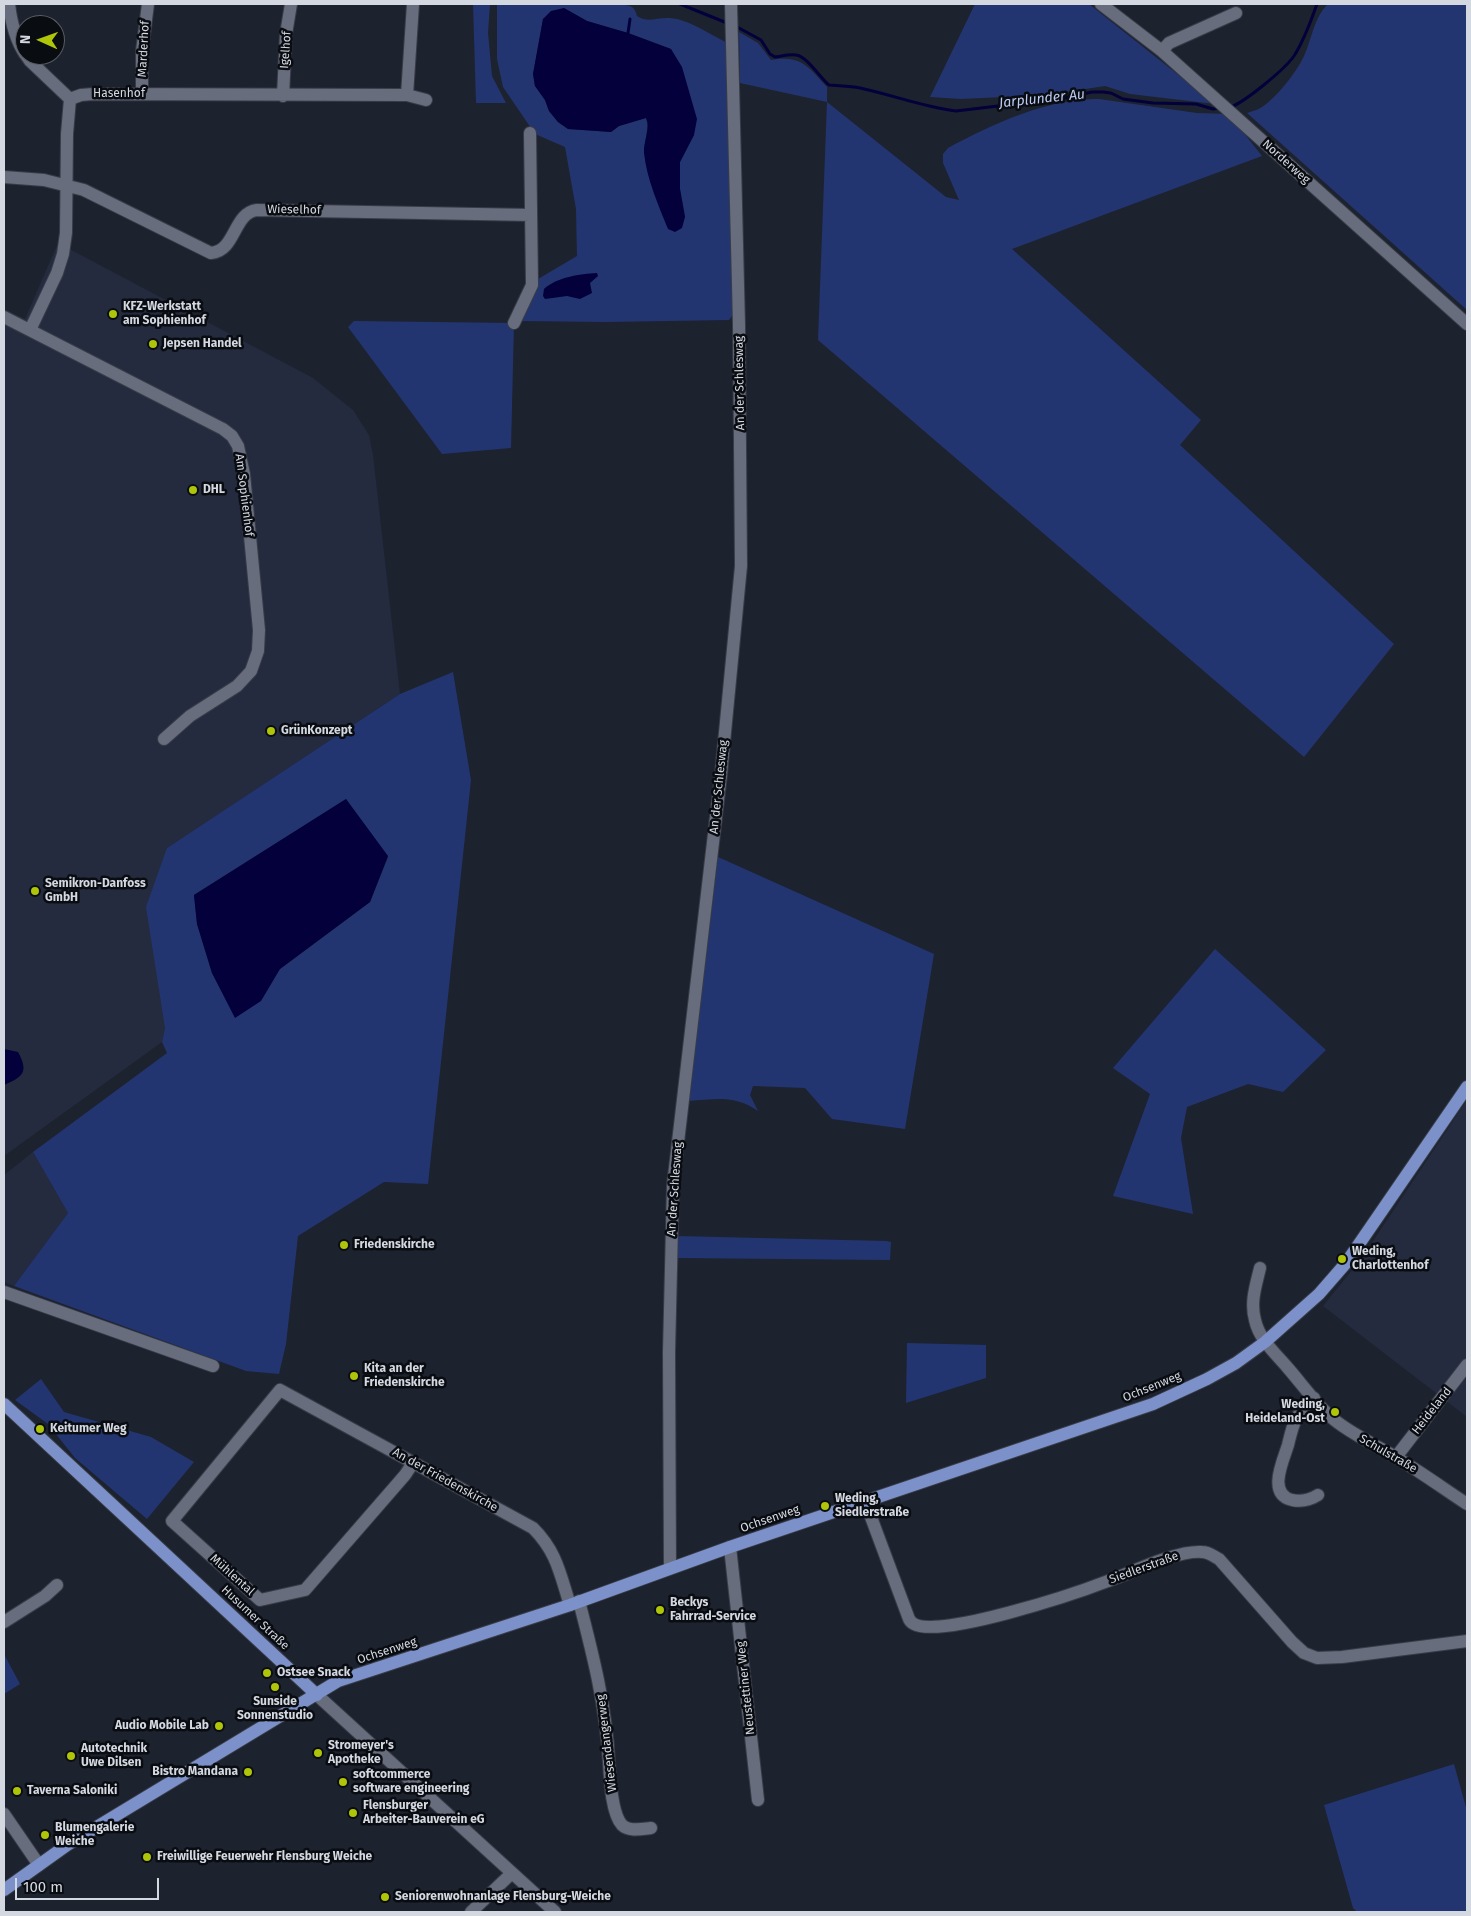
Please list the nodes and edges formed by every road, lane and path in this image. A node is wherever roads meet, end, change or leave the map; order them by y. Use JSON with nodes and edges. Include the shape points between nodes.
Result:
{"nodes":[{"id":1,"x":9,"y":4,"type":"edge"},
{"id":2,"x":148,"y":4,"type":"edge"},
{"id":3,"x":291,"y":4,"type":"edge"},
{"id":4,"x":413,"y":4,"type":"edge"},
{"id":5,"x":732,"y":4,"type":"edge"},
{"id":6,"x":1102,"y":4,"type":"edge"},
{"id":7,"x":1236,"y":12,"type":"dead end"},
{"id":8,"x":15,"y":31,"type":"edge"},
{"id":9,"x":1162,"y":51,"type":"junction"},
{"id":10,"x":34,"y":65,"type":"edge"},
{"id":11,"x":142,"y":94,"type":"junction"},
{"id":12,"x":407,"y":95,"type":"junction"},
{"id":13,"x":283,"y":96,"type":"junction"},
{"id":14,"x":70,"y":99,"type":"junction"},
{"id":15,"x":426,"y":100,"type":"dead end"},
{"id":16,"x":530,"y":133,"type":"dead end"},
{"id":17,"x":4,"y":177,"type":"edge"},
{"id":18,"x":66,"y":184,"type":"junction"},
{"id":19,"x":531,"y":215,"type":"junction"},
{"id":20,"x":4,"y":317,"type":"edge"},
{"id":21,"x":514,"y":323,"type":"dead end"},
{"id":22,"x":1467,"y":324,"type":"edge"},
{"id":23,"x":30,"y":330,"type":"junction"},
{"id":24,"x":164,"y":739,"type":"dead end"},
{"id":25,"x":1467,"y":1088,"type":"edge"},
{"id":26,"x":1260,"y":1268,"type":"dead end"},
{"id":27,"x":4,"y":1292,"type":"edge"},
{"id":28,"x":1265,"y":1342,"type":"junction"},
{"id":29,"x":1467,"y":1364,"type":"edge"},
{"id":30,"x":213,"y":1366,"type":"dead end"},
{"id":31,"x":280,"y":1390,"type":"joint"},
{"id":32,"x":1314,"y":1398,"type":"junction"},
{"id":33,"x":4,"y":1404,"type":"edge"},
{"id":34,"x":1396,"y":1457,"type":"junction"},
{"id":35,"x":413,"y":1463,"type":"junction"},
{"id":36,"x":1318,"y":1495,"type":"dead end"},
{"id":37,"x":865,"y":1501,"type":"junction"},
{"id":38,"x":1467,"y":1504,"type":"edge"},
{"id":39,"x":730,"y":1547,"type":"junction"},
{"id":40,"x":670,"y":1568,"type":"junction"},
{"id":41,"x":57,"y":1585,"type":"dead end"},
{"id":42,"x":574,"y":1603,"type":"junction"},
{"id":43,"x":4,"y":1622,"type":"edge"},
{"id":44,"x":1467,"y":1641,"type":"edge"},
{"id":45,"x":317,"y":1695,"type":"junction"},
{"id":46,"x":758,"y":1800,"type":"dead end"},
{"id":47,"x":4,"y":1814,"type":"edge"},
{"id":48,"x":651,"y":1828,"type":"dead end"},
{"id":49,"x":39,"y":1865,"type":"junction"},
{"id":50,"x":512,"y":1873,"type":"junction"},
{"id":51,"x":4,"y":1890,"type":"edge"},
{"id":52,"x":471,"y":1912,"type":"edge"},
{"id":53,"x":555,"y":1912,"type":"edge"}],
"edges":[{"from":1,"to":8,"type":"street"},
{"from":2,"to":11,"type":"street","name":"Marderhof","via":[[142,51]]},
{"from":3,"to":13,"type":"street","name":"Igelhof"},
{"from":4,"to":12,"type":"street"},
{"from":5,"to":40,"type":"street","name":"An der Schleswag","via":[[741,566],[721,774],[673,1185],[669,1352]]},
{"from":6,"to":9,"type":"street","name":"Norderweg"},
{"from":7,"to":9,"type":"street","via":[[1169,42]]},
{"from":9,"to":22,"type":"street","name":"Norderweg"},
{"from":10,"to":14,"type":"street"},
{"from":11,"to":13,"type":"street","name":"Hasenhof"},
{"from":11,"to":14,"type":"street","name":"Hasenhof","via":[[93,94]]},
{"from":12,"to":13,"type":"street","name":"Hasenhof"},
{"from":12,"to":15,"type":"street","name":"Hasenhof"},
{"from":14,"to":18,"type":"street"},
{"from":16,"to":19,"type":"street"},
{"from":17,"to":18,"type":"street","name":"Wieselhof"},
{"from":18,"to":19,"type":"street","name":"Wieselhof","via":[[210,253],[225,248],[244,216],[257,210]]},
{"from":18,"to":23,"type":"street","via":[[63,254]]},
{"from":19,"to":21,"type":"street","via":[[532,285]]},
{"from":20,"to":23,"type":"street","name":"Am Sophienhof"},
{"from":23,"to":24,"type":"street","name":"Am Sophienhof","via":[[223,429],[238,446],[244,474],[259,630],[258,651],[251,671],[237,686],[190,716]]},
{"from":25,"to":28,"type":"main road","name":"Ochsenweg","via":[[1346,1263],[1319,1294]]},
{"from":26,"to":28,"type":"street","name":"Schulstraße","via":[[1253,1308],[1257,1328]]},
{"from":27,"to":30,"type":"street"},
{"from":28,"to":32,"type":"street","name":"Schulstraße"},
{"from":28,"to":37,"type":"main road","name":"Ochsenweg","via":[[1229,1367],[1153,1404]]},
{"from":29,"to":34,"type":"street","name":"Heideland"},
{"from":31,"to":35,"type":"street","name":"An der Friedenskirche"},
{"from":31,"to":35,"type":"street","name":"Mühlental","via":[[172,1521],[260,1600],[306,1590]]},
{"from":32,"to":34,"type":"street","name":"Schulstraße","via":[[1330,1417],[1361,1439]]},
{"from":32,"to":36,"type":"street","via":[[1295,1420],[1278,1480],[1279,1489],[1289,1499],[1309,1500]]},
{"from":33,"to":45,"type":"main road","name":"Husumer Straße"},
{"from":34,"to":38,"type":"street","name":"Schulstraße"},
{"from":35,"to":42,"type":"street","name":"An der Friedenskirche","via":[[533,1528],[552,1552]]},
{"from":37,"to":39,"type":"main road","name":"Ochsenweg"},
{"from":37,"to":44,"type":"street","name":"Siedlerstraße","via":[[909,1619],[914,1624],[949,1625],[1014,1613],[1181,1554],[1200,1551],[1219,1559],[1292,1642],[1304,1653],[1317,1658]]},
{"from":39,"to":40,"type":"main road","name":"Ochsenweg"},
{"from":39,"to":46,"type":"street","name":"Neustettiner Weg"},
{"from":40,"to":42,"type":"main road","name":"Ochsenweg"},
{"from":41,"to":43,"type":"street","via":[[46,1596]]},
{"from":42,"to":45,"type":"main road","name":"Ochsenweg","via":[[338,1682]]},
{"from":42,"to":48,"type":"street","name":"Wiesendangerweg","via":[[600,1686],[617,1816],[630,1830]]},
{"from":45,"to":49,"type":"main road","name":"Ochsenweg"},
{"from":45,"to":50,"type":"street","name":"Husumer Straße"},
{"from":47,"to":49,"type":"street"},
{"from":49,"to":51,"type":"main road","name":"Ochsenweg"},
{"from":50,"to":52,"type":"street"},
{"from":50,"to":53,"type":"street","name":"Husumer Straße"}]}
